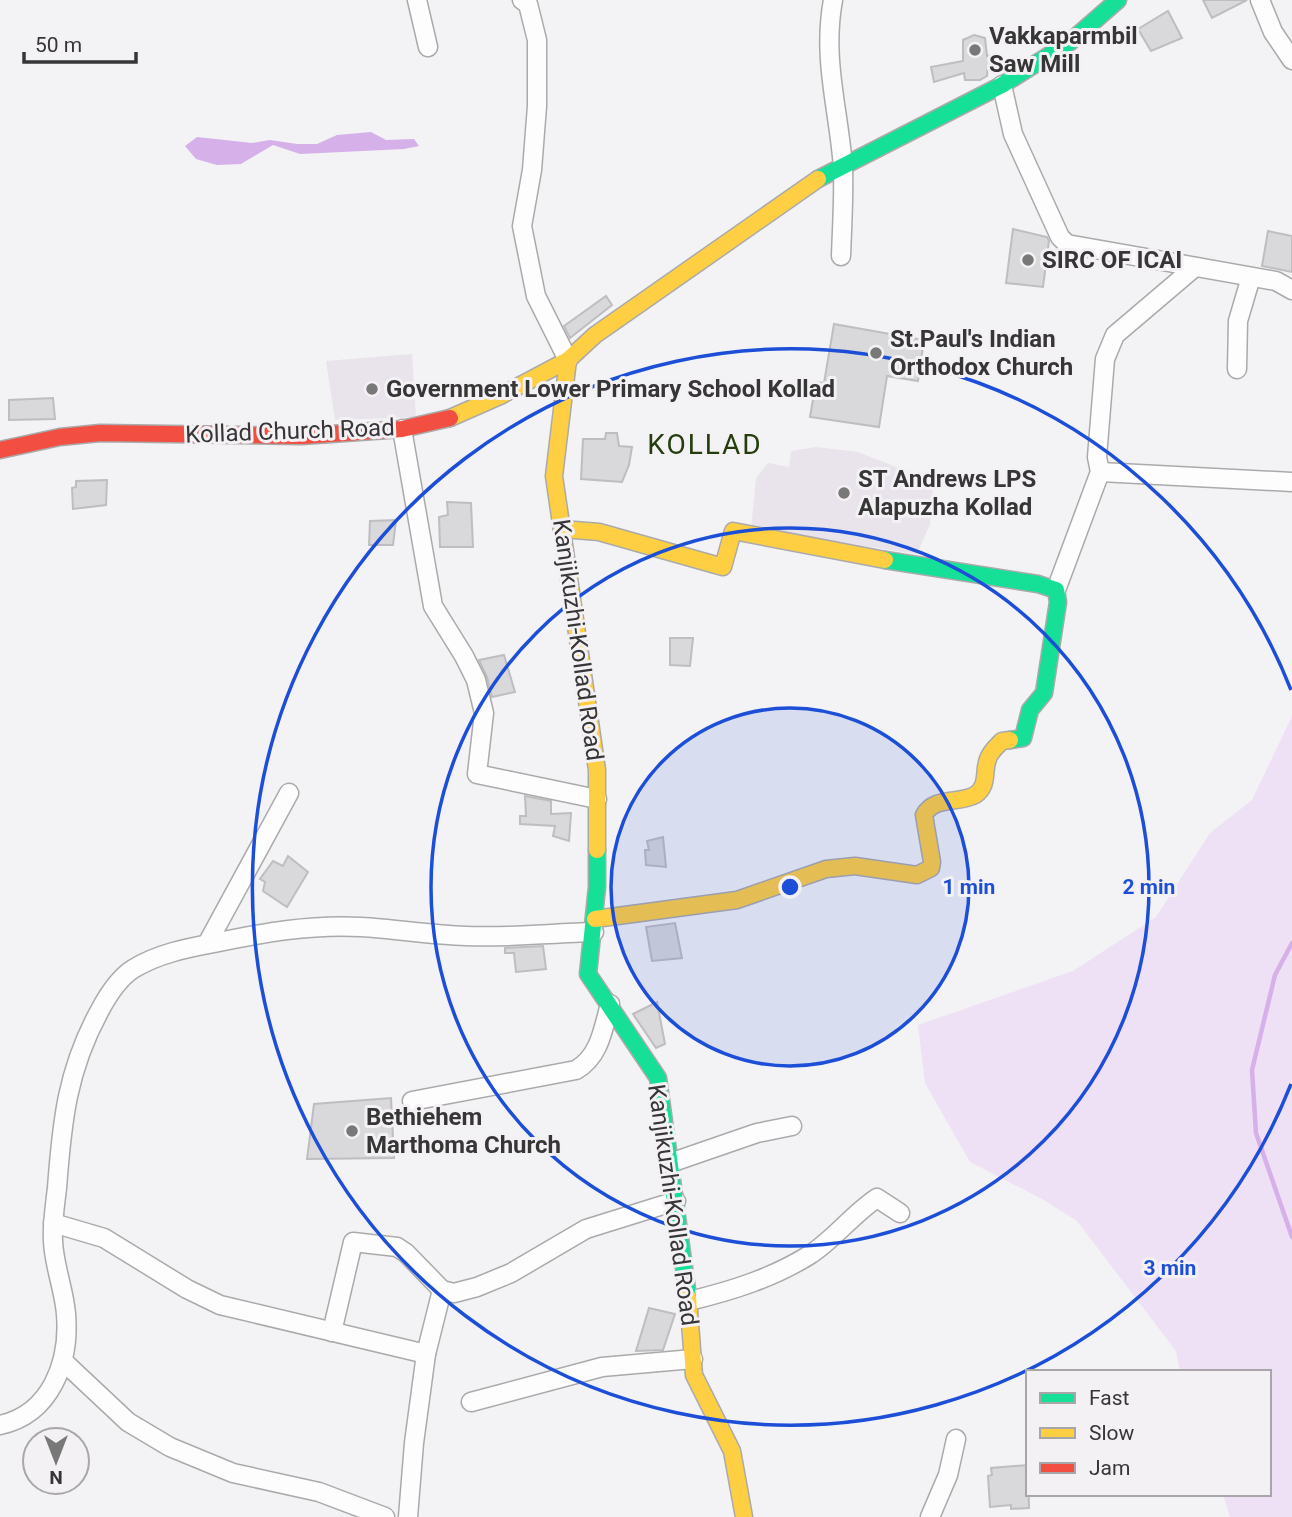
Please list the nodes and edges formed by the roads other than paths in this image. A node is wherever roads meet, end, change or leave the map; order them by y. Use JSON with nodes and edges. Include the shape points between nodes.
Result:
{"nodes":[{"id":1,"x":417,"y":0,"type":"edge"},
{"id":2,"x":522,"y":0,"type":"edge"},
{"id":3,"x":832,"y":0,"type":"edge"},
{"id":4,"x":1118,"y":0,"type":"edge"},
{"id":5,"x":1260,"y":0,"type":"edge"},
{"id":6,"x":428,"y":47,"type":"dead end"},
{"id":7,"x":1292,"y":60,"type":"edge"},
{"id":8,"x":1002,"y":85,"type":"junction"},
{"id":9,"x":843,"y":168,"type":"junction"},
{"id":10,"x":841,"y":256,"type":"dead end"},
{"id":11,"x":1195,"y":267,"type":"junction"},
{"id":12,"x":1251,"y":277,"type":"junction"},
{"id":13,"x":1292,"y":290,"type":"edge"},
{"id":14,"x":568,"y":360,"type":"junction"},
{"id":15,"x":1237,"y":369,"type":"dead end"},
{"id":16,"x":402,"y":429,"type":"junction"},
{"id":17,"x":0,"y":450,"type":"edge"},
{"id":18,"x":1100,"y":472,"type":"junction"},
{"id":19,"x":1292,"y":482,"type":"edge"},
{"id":20,"x":562,"y":529,"type":"junction"},
{"id":21,"x":1056,"y":590,"type":"junction"},
{"id":22,"x":289,"y":793,"type":"dead end"},
{"id":23,"x":597,"y":799,"type":"junction"},
{"id":24,"x":594,"y":925,"type":"junction"},
{"id":25,"x":207,"y":944,"type":"junction"},
{"id":26,"x":610,"y":1004,"type":"junction"},
{"id":27,"x":412,"y":1101,"type":"dead end"},
{"id":28,"x":792,"y":1126,"type":"dead end"},
{"id":29,"x":670,"y":1164,"type":"junction"},
{"id":30,"x":676,"y":1201,"type":"junction"},
{"id":31,"x":900,"y":1213,"type":"dead end"},
{"id":32,"x":53,"y":1223,"type":"junction"},
{"id":33,"x":442,"y":1290,"type":"junction"},
{"id":34,"x":689,"y":1301,"type":"junction"},
{"id":35,"x":332,"y":1332,"type":"junction"},
{"id":36,"x":426,"y":1354,"type":"junction"},
{"id":37,"x":693,"y":1359,"type":"junction"},
{"id":38,"x":63,"y":1361,"type":"junction"},
{"id":39,"x":471,"y":1402,"type":"dead end"},
{"id":40,"x":0,"y":1425,"type":"edge"},
{"id":41,"x":956,"y":1439,"type":"dead end"},
{"id":42,"x":385,"y":1517,"type":"edge"},
{"id":43,"x":408,"y":1517,"type":"edge"},
{"id":44,"x":744,"y":1517,"type":"edge"},
{"id":45,"x":930,"y":1517,"type":"edge"}],
"edges":[{"from":1,"to":6,"type":"street"},
{"from":2,"to":14,"type":"street","via":[[528,4],[537,40],[537,106],[522,226],[536,296]]},
{"from":3,"to":9,"type":"street","via":[[828,46]]},
{"from":4,"to":8,"type":"main road","name":"Kollad Church Road","via":[[1070,41]]},
{"from":5,"to":7,"type":"street","via":[[1273,32]]},
{"from":8,"to":9,"type":"main road","name":"Kollad Church Road"},
{"from":8,"to":11,"type":"street","via":[[1013,134],[1067,244]]},
{"from":9,"to":10,"type":"street"},
{"from":9,"to":14,"type":"main road","name":"Kollad Church Road","via":[[821,177],[595,335]]},
{"from":11,"to":12,"type":"street"},
{"from":11,"to":18,"type":"street","via":[[1115,335],[1105,359],[1097,457]]},
{"from":12,"to":13,"type":"street","via":[[1276,281]]},
{"from":12,"to":15,"type":"street","via":[[1238,321]]},
{"from":14,"to":16,"type":"main road","name":"Kollad Church Road","via":[[457,415]]},
{"from":14,"to":20,"type":"main road","name":"Kanjikuzhi-Kollad Road","via":[[554,476]]},
{"from":16,"to":17,"type":"main road","name":"Kollad Church Road","via":[[302,436],[100,433]]},
{"from":16,"to":23,"type":"street","via":[[433,606],[476,680],[484,713],[477,774]]},
{"from":18,"to":19,"type":"street"},
{"from":18,"to":21,"type":"street"},
{"from":20,"to":21,"type":"main road","via":[[600,532],[723,567],[733,531]]},
{"from":20,"to":23,"type":"main road","name":"Kanjikuzhi-Kollad Road","via":[[597,770]]},
{"from":21,"to":24,"type":"main road","via":[[1057,614],[1044,693],[1028,713],[1023,738],[1002,741],[988,758],[983,788],[967,798],[926,809],[932,862],[928,871],[908,875],[855,866],[826,869],[737,900]]},
{"from":22,"to":25,"type":"street"},
{"from":23,"to":24,"type":"main road","name":"Kanjikuzhi-Kollad Road"},
{"from":24,"to":25,"type":"street","via":[[468,936],[358,927],[301,929]]},
{"from":24,"to":26,"type":"main road","name":"Kanjikuzhi-Kollad Road","via":[[588,974]]},
{"from":25,"to":32,"type":"street","via":[[164,954],[132,970],[109,994],[76,1060],[63,1112]]},
{"from":26,"to":27,"type":"street","via":[[600,1042],[586,1064],[576,1070]]},
{"from":26,"to":29,"type":"main road","name":"Kanjikuzhi-Kollad Road","via":[[658,1078]]},
{"from":28,"to":29,"type":"street","via":[[757,1133]]},
{"from":29,"to":30,"type":"main road","name":"Kanjikuzhi-Kollad Road"},
{"from":30,"to":33,"type":"street","via":[[586,1229],[511,1273],[477,1287],[454,1293]]},
{"from":30,"to":34,"type":"main road","name":"Kanjikuzhi-Kollad Road"},
{"from":31,"to":34,"type":"street","via":[[877,1198],[812,1254],[762,1280]]},
{"from":32,"to":35,"type":"street","via":[[104,1238],[220,1305]]},
{"from":32,"to":38,"type":"street","via":[[66,1313]]},
{"from":33,"to":35,"type":"street","via":[[397,1247],[353,1242]]},
{"from":33,"to":36,"type":"street"},
{"from":34,"to":37,"type":"main road","name":"Kanjikuzhi-Kollad Road"},
{"from":35,"to":36,"type":"street"},
{"from":36,"to":43,"type":"street"},
{"from":37,"to":39,"type":"street","via":[[602,1367]]},
{"from":37,"to":44,"type":"main road","name":"Kanjikuzhi-Kollad Road","via":[[694,1375],[732,1451]]},
{"from":38,"to":40,"type":"street","via":[[40,1404],[19,1421]]},
{"from":38,"to":42,"type":"street","via":[[128,1422],[170,1447],[233,1472],[319,1492]]},
{"from":41,"to":45,"type":"street","via":[[948,1475]]}]}
